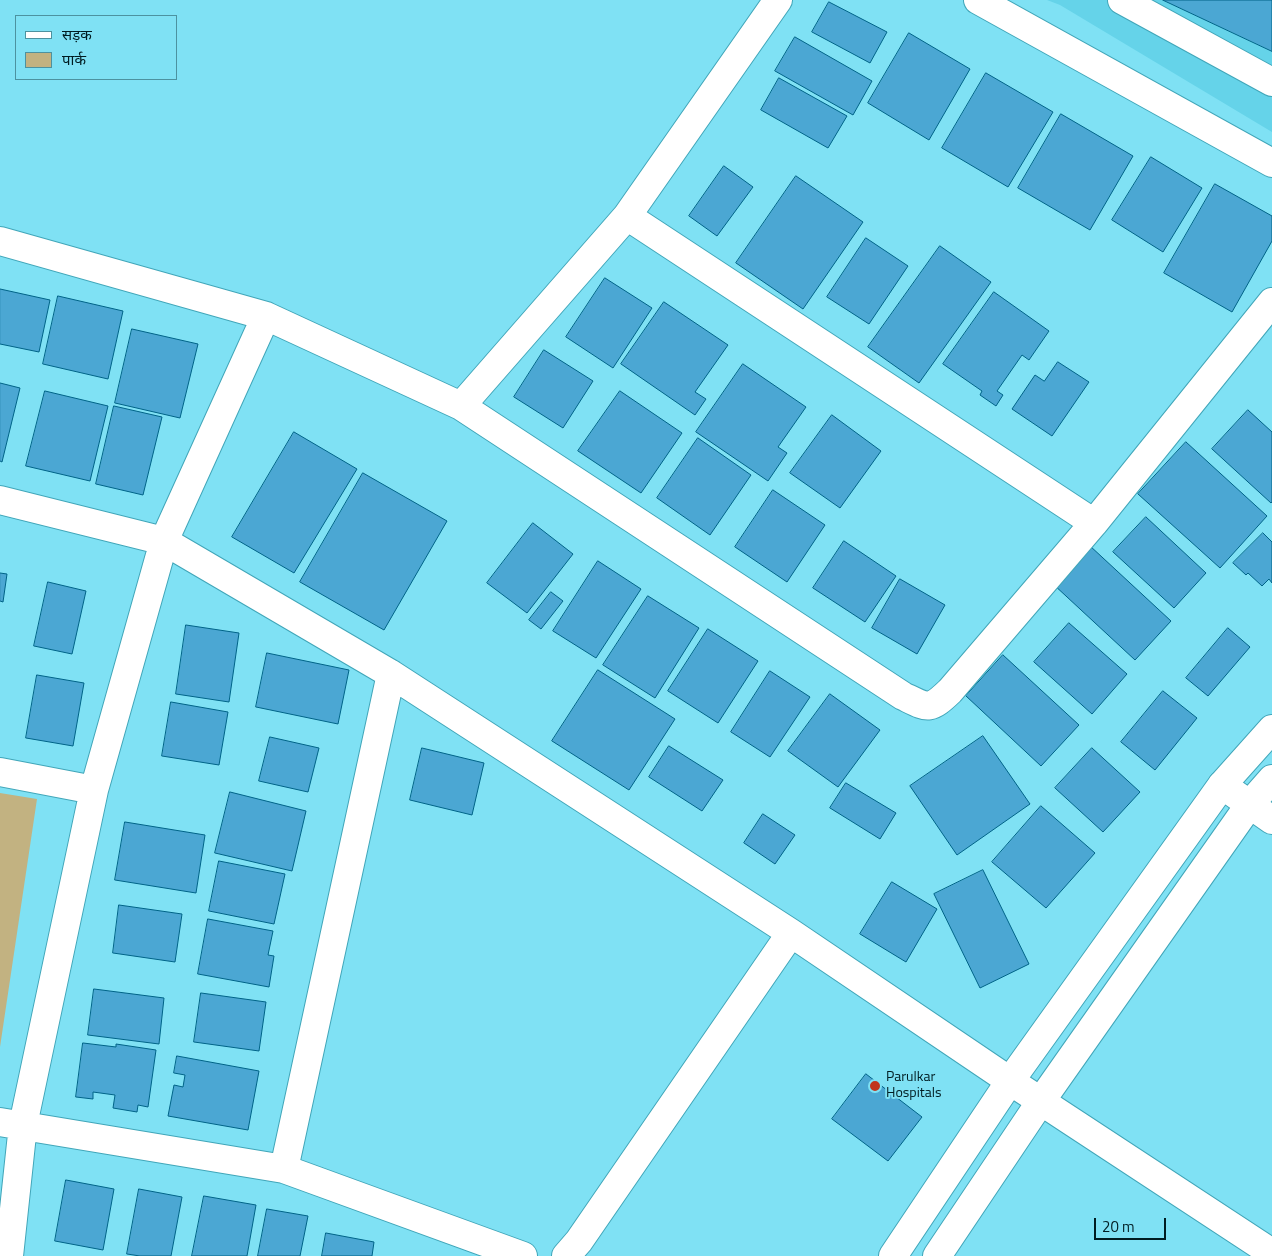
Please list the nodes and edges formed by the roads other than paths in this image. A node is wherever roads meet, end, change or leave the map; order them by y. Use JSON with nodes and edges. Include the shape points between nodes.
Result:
{"nodes":[{"id":1,"x":778,"y":0,"type":"edge"},
{"id":2,"x":1122,"y":0,"type":"edge"},
{"id":3,"x":983,"y":1,"type":"edge"},
{"id":4,"x":1272,"y":82,"type":"edge"},
{"id":5,"x":1272,"y":163,"type":"edge"},
{"id":6,"x":627,"y":216,"type":"junction"},
{"id":7,"x":0,"y":241,"type":"edge"},
{"id":8,"x":1272,"y":302,"type":"edge"},
{"id":9,"x":266,"y":316,"type":"junction"},
{"id":10,"x":461,"y":406,"type":"junction"},
{"id":11,"x":0,"y":500,"type":"edge"},
{"id":12,"x":1094,"y":522,"type":"junction"},
{"id":13,"x":164,"y":541,"type":"junction"},
{"id":14,"x":391,"y":674,"type":"junction"},
{"id":15,"x":1272,"y":729,"type":"edge"},
{"id":16,"x":0,"y":772,"type":"edge"},
{"id":17,"x":1272,"y":779,"type":"edge"},
{"id":18,"x":1222,"y":785,"type":"junction"},
{"id":19,"x":94,"y":790,"type":"junction"},
{"id":20,"x":1261,"y":812,"type":"edge"},
{"id":21,"x":791,"y":933,"type":"junction"},
{"id":22,"x":1010,"y":1081,"type":"junction"},
{"id":23,"x":1041,"y":1102,"type":"junction"},
{"id":24,"x":11,"y":1124,"type":"edge"},
{"id":25,"x":284,"y":1169,"type":"junction"},
{"id":26,"x":1272,"y":1253,"type":"edge"},
{"id":27,"x":9,"y":1256,"type":"edge"},
{"id":28,"x":523,"y":1256,"type":"edge"},
{"id":29,"x":566,"y":1256,"type":"edge"},
{"id":30,"x":893,"y":1256,"type":"edge"},
{"id":31,"x":937,"y":1256,"type":"edge"}],
"edges":[{"from":1,"to":6,"type":"street"},
{"from":2,"to":4,"type":"street"},
{"from":3,"to":5,"type":"street"},
{"from":6,"to":10,"type":"street"},
{"from":6,"to":12,"type":"street"},
{"from":7,"to":9,"type":"street"},
{"from":8,"to":12,"type":"street"},
{"from":9,"to":10,"type":"street"},
{"from":9,"to":13,"type":"street"},
{"from":10,"to":12,"type":"street","via":[[903,696],[928,706],[937,703],[950,691]]},
{"from":11,"to":13,"type":"street"},
{"from":13,"to":14,"type":"street"},
{"from":13,"to":19,"type":"street"},
{"from":14,"to":21,"type":"street"},
{"from":14,"to":25,"type":"street"},
{"from":15,"to":18,"type":"street"},
{"from":16,"to":19,"type":"street"},
{"from":17,"to":20,"type":"street"},
{"from":18,"to":20,"type":"street"},
{"from":18,"to":22,"type":"street"},
{"from":19,"to":24,"type":"street"},
{"from":20,"to":23,"type":"street"},
{"from":21,"to":22,"type":"street"},
{"from":21,"to":29,"type":"street"},
{"from":22,"to":23,"type":"street"},
{"from":22,"to":30,"type":"street"},
{"from":23,"to":26,"type":"street"},
{"from":23,"to":31,"type":"street"},
{"from":24,"to":25,"type":"street"},
{"from":24,"to":27,"type":"street"},
{"from":25,"to":28,"type":"street"}]}
